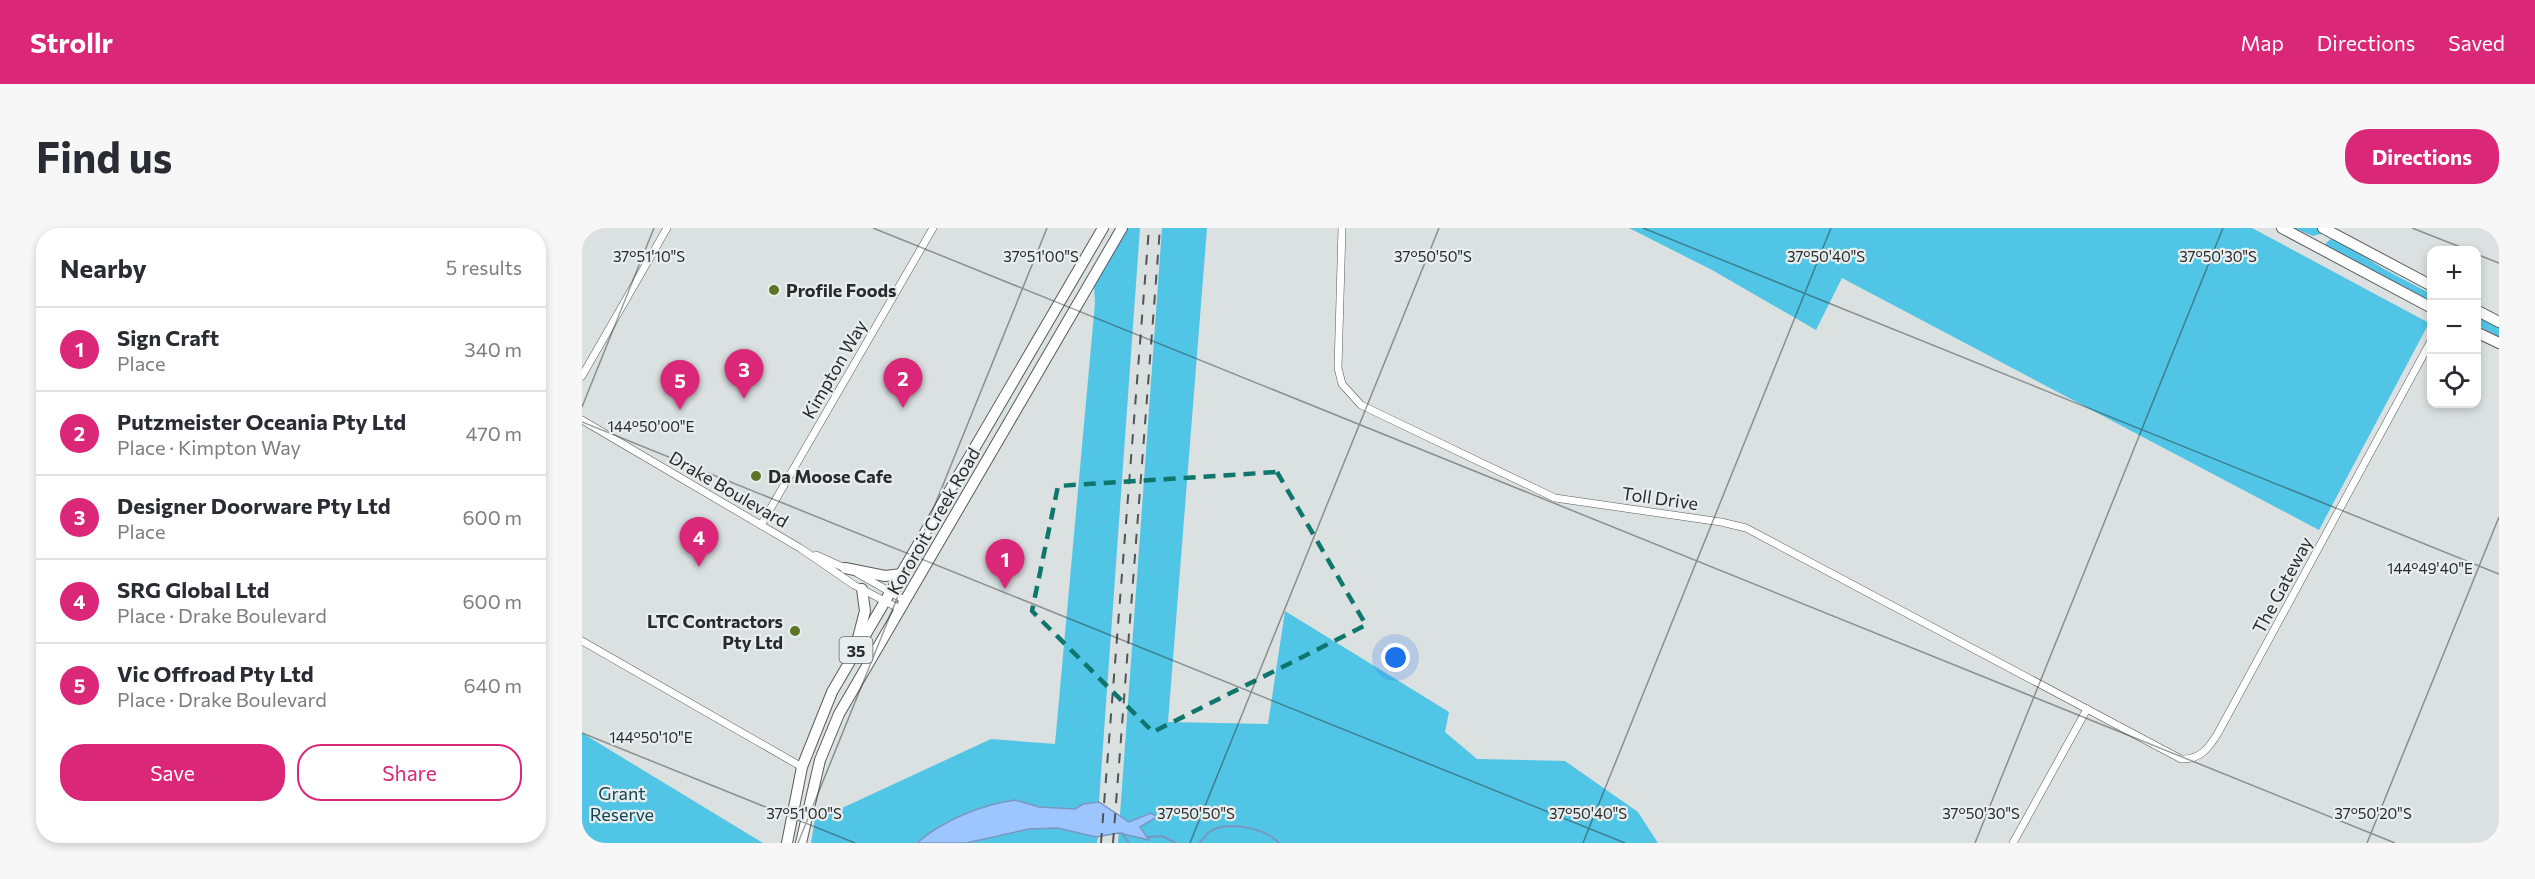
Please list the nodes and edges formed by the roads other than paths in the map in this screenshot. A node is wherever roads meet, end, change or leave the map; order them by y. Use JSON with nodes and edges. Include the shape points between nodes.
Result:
{"nodes":[{"id":1,"x":667,"y":228,"type":"edge"},
{"id":2,"x":933,"y":228,"type":"edge"},
{"id":3,"x":1103,"y":228,"type":"edge"},
{"id":4,"x":1122,"y":228,"type":"edge"},
{"id":5,"x":1342,"y":228,"type":"edge"},
{"id":6,"x":2282,"y":228,"type":"edge"},
{"id":7,"x":2323,"y":228,"type":"edge"},
{"id":8,"x":2427,"y":283,"type":"edge"},
{"id":9,"x":2427,"y":305,"type":"edge"},
{"id":10,"x":2481,"y":313,"type":"edge"},
{"id":11,"x":2499,"y":322,"type":"edge"},
{"id":12,"x":2481,"y":334,"type":"edge"},
{"id":13,"x":2499,"y":343,"type":"edge"},
{"id":14,"x":2427,"y":348,"type":"edge"},
{"id":15,"x":582,"y":376,"type":"edge"},
{"id":16,"x":582,"y":420,"type":"edge"},
{"id":17,"x":761,"y":525,"type":"junction"},
{"id":18,"x":800,"y":548,"type":"junction"},
{"id":19,"x":845,"y":568,"type":"junction"},
{"id":20,"x":902,"y":574,"type":"junction"},
{"id":21,"x":862,"y":589,"type":"junction"},
{"id":22,"x":888,"y":597,"type":"junction"},
{"id":23,"x":903,"y":605,"type":"junction"},
{"id":24,"x":582,"y":641,"type":"edge"},
{"id":25,"x":847,"y":666,"type":"junction"},
{"id":26,"x":2086,"y":709,"type":"junction"},
{"id":27,"x":2112,"y":722,"type":"joint"},
{"id":28,"x":802,"y":767,"type":"junction"},
{"id":29,"x":787,"y":843,"type":"edge"},
{"id":30,"x":801,"y":843,"type":"edge"},
{"id":31,"x":2013,"y":843,"type":"edge"}],
"edges":[{"from":1,"to":15,"type":"street"},
{"from":2,"to":17,"type":"street","name":"Kimpton Way"},
{"from":3,"to":20,"type":"main road","name":"Kororoit Creek Road","number":"35"},
{"from":4,"to":23,"type":"main road","name":"Kororoit Creek Road","number":"35"},
{"from":5,"to":26,"type":"street","name":"Toll Drive","via":[[1338,368],[1342,384],[1361,405],[1555,498],[1746,528]]},
{"from":6,"to":9,"type":"main road"},
{"from":7,"to":8,"type":"main road"},
{"from":10,"to":11,"type":"main road"},
{"from":12,"to":13,"type":"main road"},
{"from":14,"to":27,"type":"street","name":"The Gateway","via":[[2208,748],[2194,758],[2181,759]]},
{"from":16,"to":17,"type":"street","name":"Drake Boulevard"},
{"from":17,"to":18,"type":"street","name":"Drake Boulevard"},
{"from":18,"to":19,"type":"street","name":"Drake Boulevard"},
{"from":18,"to":21,"type":"street","name":"Drake Boulevard"},
{"from":19,"to":20,"type":"main road","via":[[885,576]]},
{"from":19,"to":22,"type":"street","name":"Drake Boulevard"},
{"from":20,"to":22,"type":"main road","name":"Kororoit Creek Road","number":"35"},
{"from":21,"to":22,"type":"street","name":"Drake Boulevard"},
{"from":21,"to":25,"type":"main road","via":[[865,611]]},
{"from":22,"to":23,"type":"street","name":"Drake Boulevard"},
{"from":22,"to":25,"type":"main road","name":"Kororoit Creek Road","number":"35"},
{"from":23,"to":30,"type":"main road","name":"Kororoit Creek Road","number":"35","via":[[831,733],[813,786]]},
{"from":24,"to":28,"type":"street"},
{"from":25,"to":28,"type":"main road","name":"Kororoit Creek Road","number":"35","via":[[828,701]]},
{"from":26,"to":27,"type":"street","name":"Toll Drive"},
{"from":26,"to":31,"type":"street"},
{"from":28,"to":29,"type":"main road","name":"Kororoit Creek Road","number":"35"}]}
